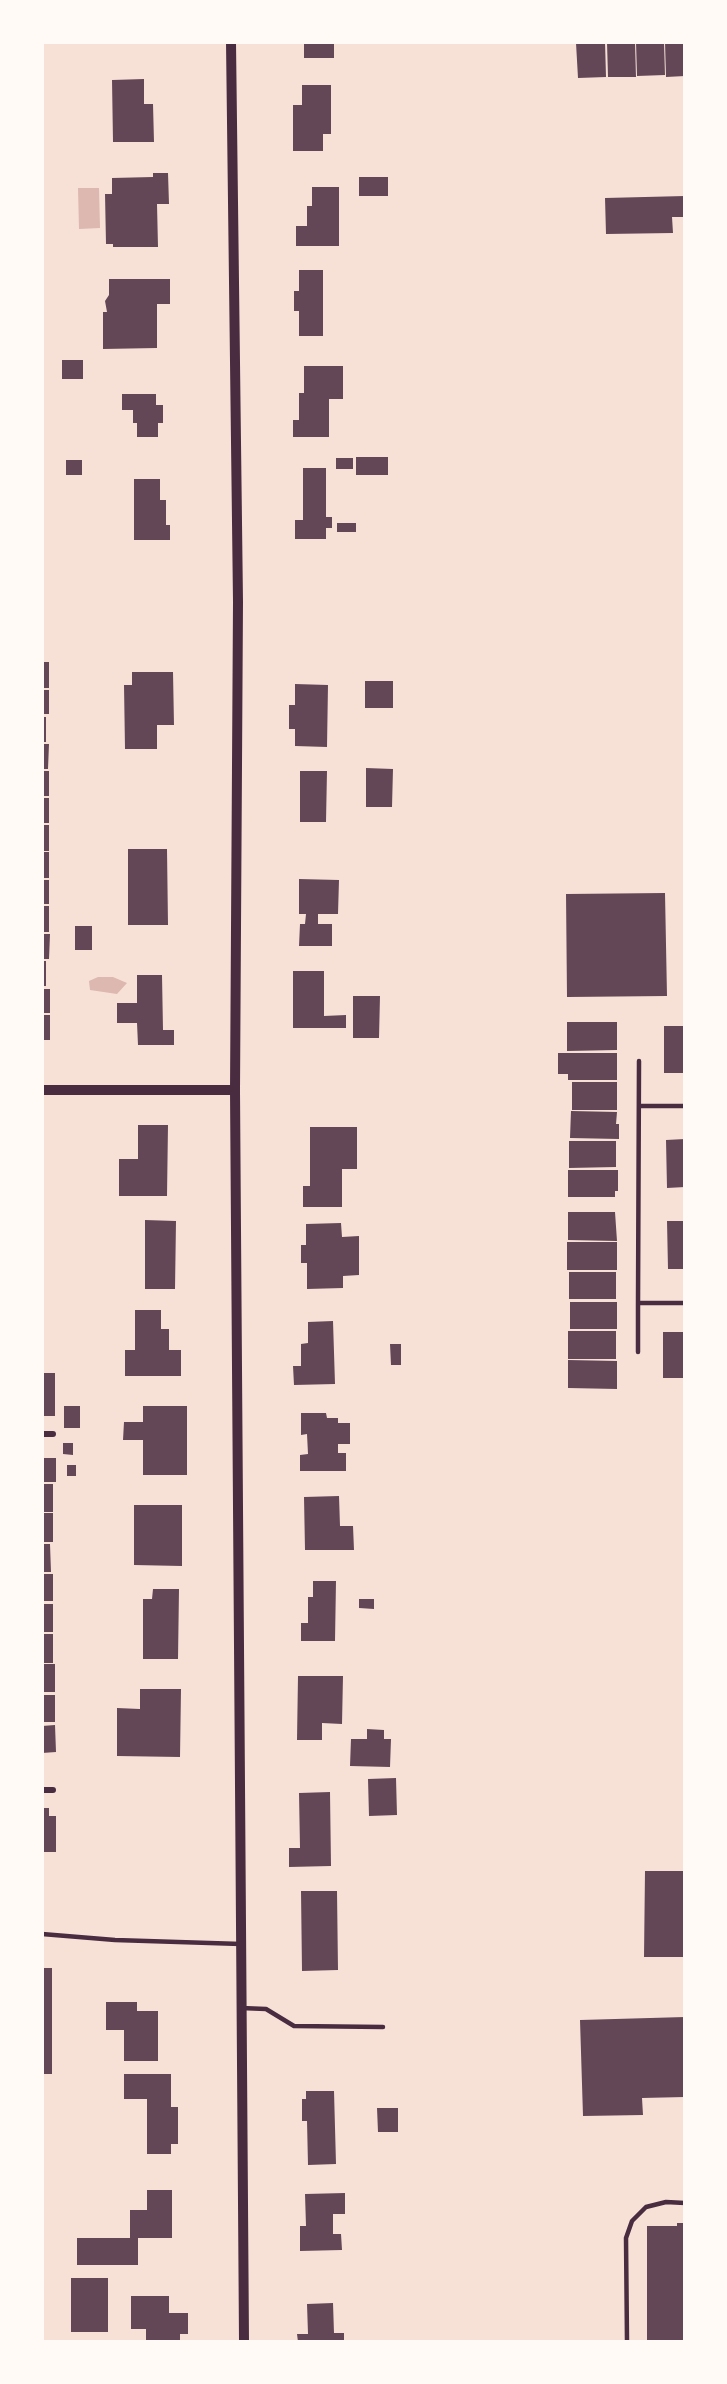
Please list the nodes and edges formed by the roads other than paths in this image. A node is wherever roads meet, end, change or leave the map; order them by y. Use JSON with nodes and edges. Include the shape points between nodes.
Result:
{"nodes":[{"id":1,"x":231,"y":42,"type":"edge"},
{"id":2,"x":639,"y":1061,"type":"dead end"},
{"id":3,"x":42,"y":1090,"type":"edge"},
{"id":4,"x":235,"y":1090,"type":"junction"},
{"id":5,"x":639,"y":1106,"type":"junction"},
{"id":6,"x":685,"y":1106,"type":"edge"},
{"id":7,"x":638,"y":1303,"type":"junction"},
{"id":8,"x":685,"y":1303,"type":"edge"},
{"id":9,"x":638,"y":1352,"type":"dead end"},
{"id":10,"x":42,"y":1434,"type":"edge"},
{"id":11,"x":53,"y":1434,"type":"dead end"},
{"id":12,"x":42,"y":1790,"type":"edge"},
{"id":13,"x":53,"y":1790,"type":"dead end"},
{"id":14,"x":42,"y":1934,"type":"edge"},
{"id":15,"x":241,"y":1944,"type":"junction"},
{"id":16,"x":241,"y":2008,"type":"junction"},
{"id":17,"x":383,"y":2027,"type":"dead end"},
{"id":18,"x":685,"y":2203,"type":"edge"},
{"id":19,"x":244,"y":2342,"type":"edge"},
{"id":20,"x":627,"y":2342,"type":"edge"}],
"edges":[{"from":1,"to":4,"type":"street","via":[[238,602]]},
{"from":2,"to":5,"type":"lane"},
{"from":3,"to":4,"type":"street"},
{"from":4,"to":15,"type":"street"},
{"from":5,"to":6,"type":"lane"},
{"from":5,"to":7,"type":"lane"},
{"from":7,"to":8,"type":"lane"},
{"from":7,"to":9,"type":"lane"},
{"from":10,"to":11,"type":"street"},
{"from":12,"to":13,"type":"street"},
{"from":14,"to":15,"type":"lane"},
{"from":15,"to":16,"type":"street"},
{"from":16,"to":17,"type":"lane","via":[[266,2009],[294,2025]]},
{"from":16,"to":19,"type":"street"},
{"from":18,"to":20,"type":"lane","via":[[646,2207],[632,2221],[626,2238]]}]}
